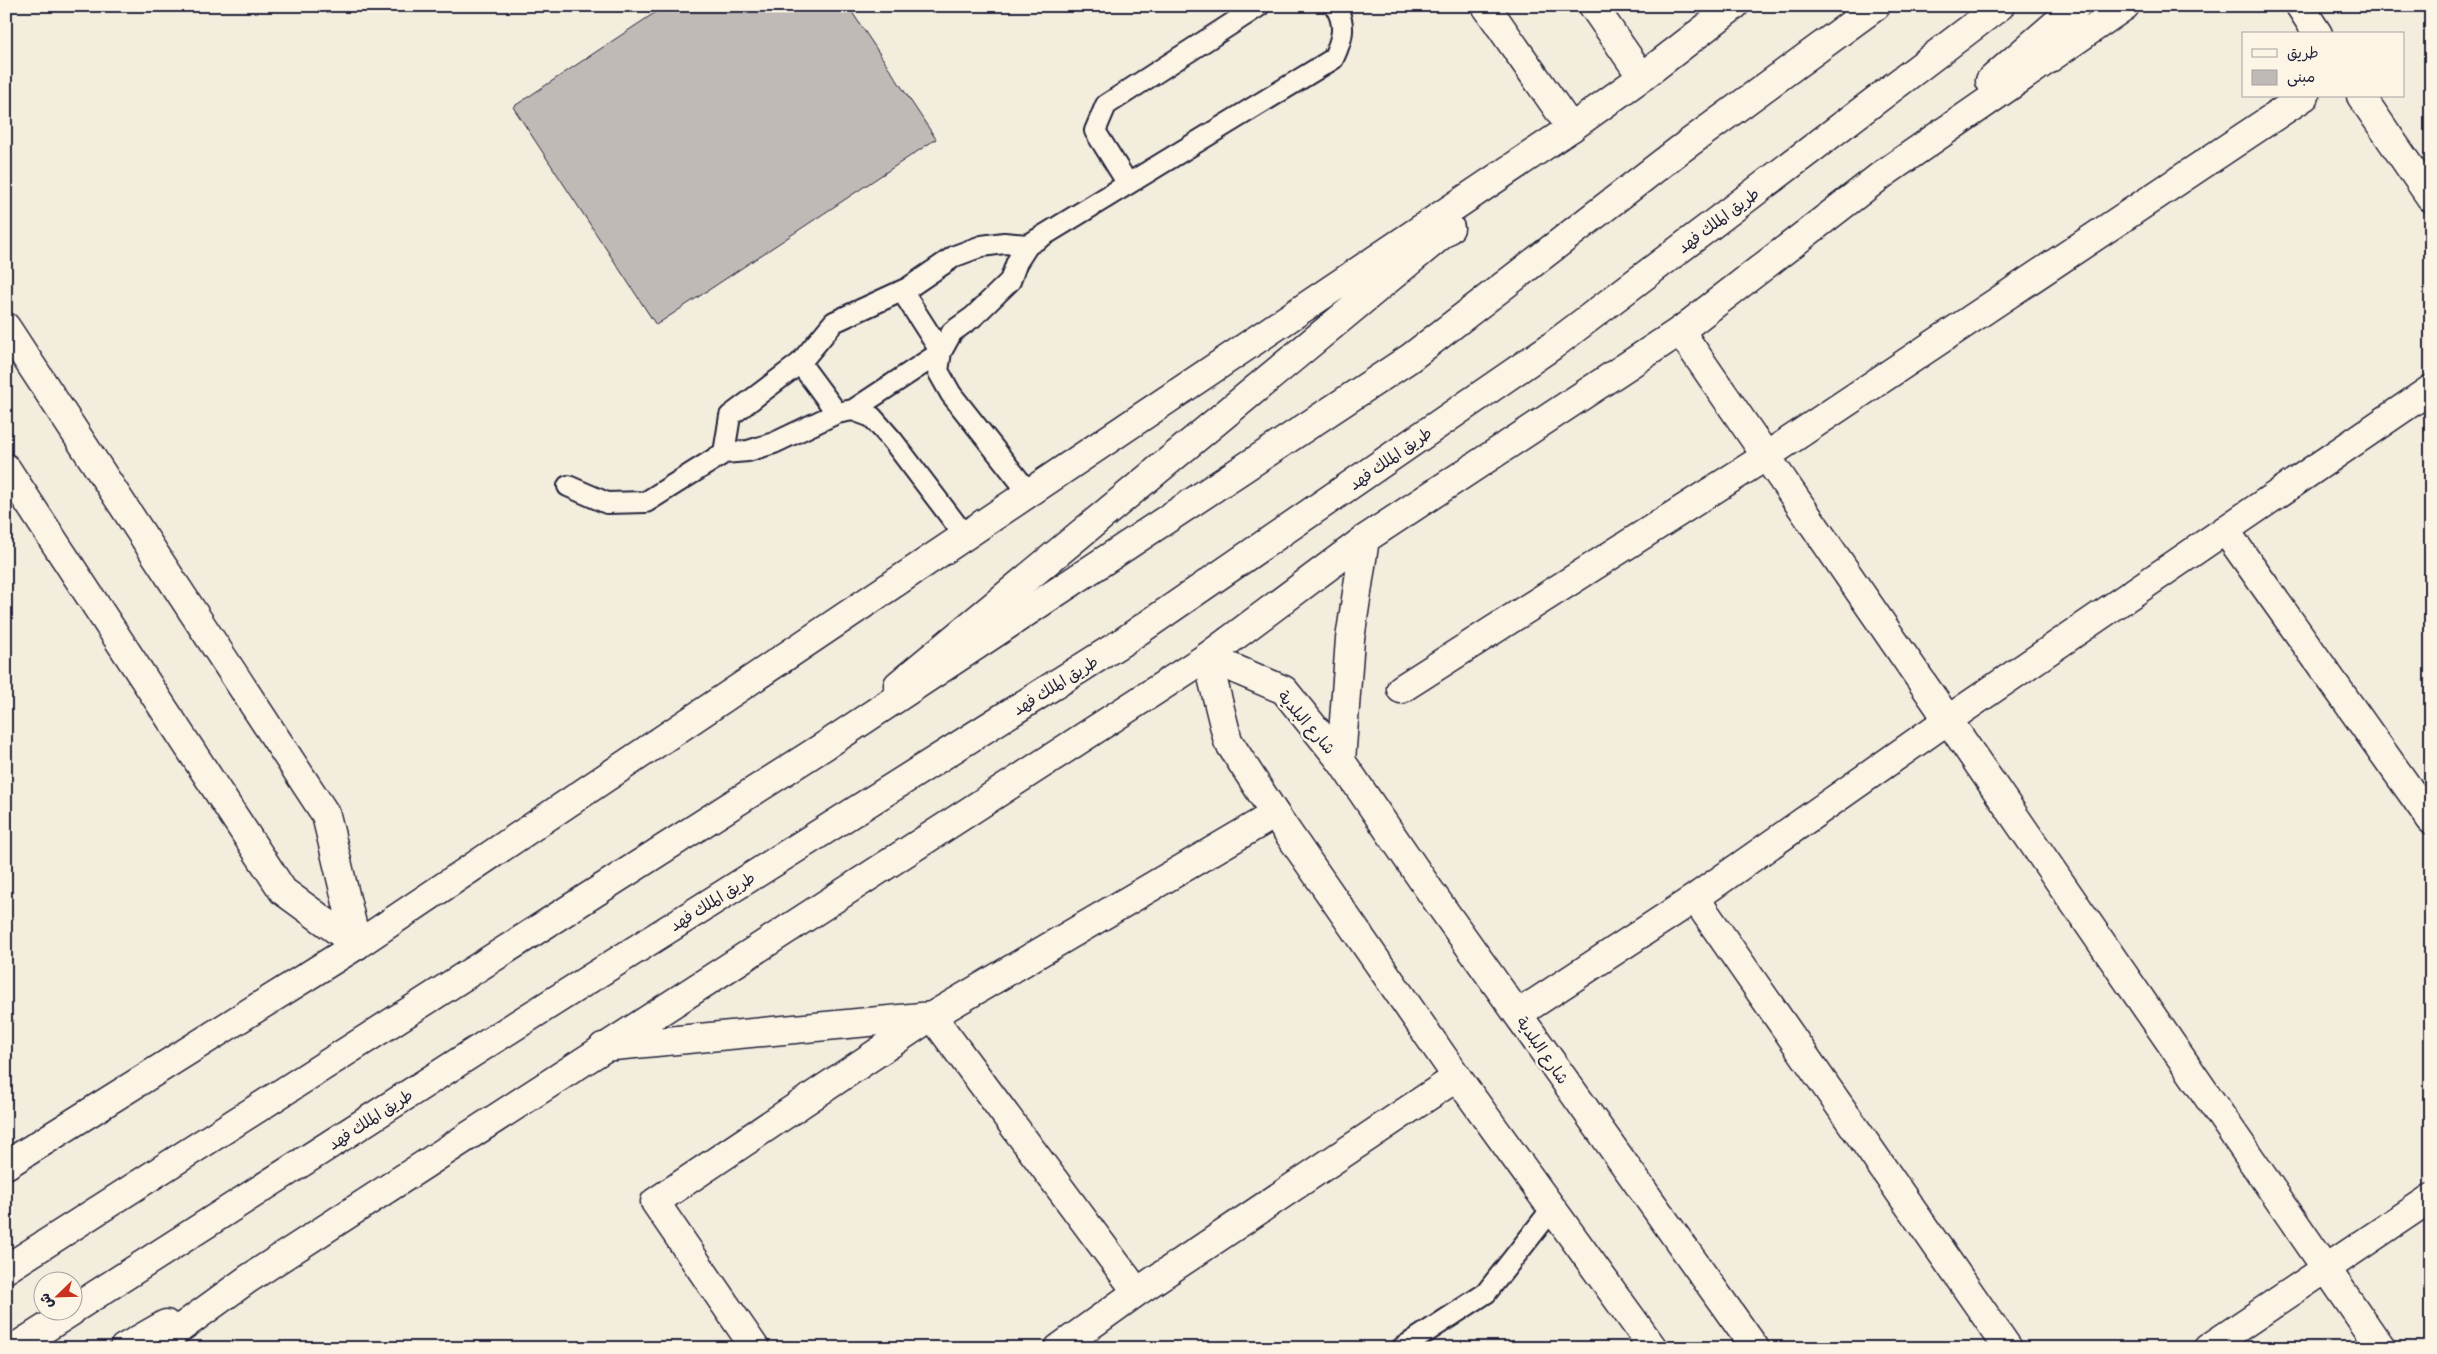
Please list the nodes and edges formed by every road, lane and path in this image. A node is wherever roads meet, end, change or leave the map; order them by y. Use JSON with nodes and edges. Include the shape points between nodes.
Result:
{"nodes":[{"id":1,"x":1259,"y":6,"type":"edge"},
{"id":2,"x":1335,"y":6,"type":"edge"},
{"id":3,"x":1486,"y":6,"type":"edge"},
{"id":4,"x":1593,"y":6,"type":"edge"},
{"id":5,"x":1734,"y":6,"type":"edge"},
{"id":6,"x":1876,"y":6,"type":"edge"},
{"id":7,"x":2000,"y":6,"type":"edge"},
{"id":8,"x":2076,"y":6,"type":"edge"},
{"id":9,"x":2125,"y":6,"type":"edge"},
{"id":10,"x":2300,"y":6,"type":"edge"},
{"id":11,"x":2317,"y":32,"type":"edge"},
{"id":12,"x":1642,"y":78,"type":"junction"},
{"id":13,"x":2302,"y":98,"type":"edge"},
{"id":14,"x":2362,"y":98,"type":"edge"},
{"id":15,"x":1571,"y":128,"type":"junction"},
{"id":16,"x":1883,"y":174,"type":"junction"},
{"id":17,"x":1128,"y":184,"type":"junction"},
{"id":18,"x":2431,"y":198,"type":"edge"},
{"id":19,"x":1028,"y":246,"type":"junction"},
{"id":20,"x":902,"y":291,"type":"junction"},
{"id":21,"x":6,"y":327,"type":"edge"},
{"id":22,"x":1680,"y":331,"type":"junction"},
{"id":23,"x":941,"y":352,"type":"junction"},
{"id":24,"x":800,"y":363,"type":"junction"},
{"id":25,"x":2431,"y":390,"type":"edge"},
{"id":26,"x":845,"y":411,"type":"junction"},
{"id":27,"x":724,"y":453,"type":"junction"},
{"id":28,"x":1768,"y":455,"type":"junction"},
{"id":29,"x":6,"y":468,"type":"edge"},
{"id":30,"x":568,"y":486,"type":"dead end"},
{"id":31,"x":1029,"y":493,"type":"junction"},
{"id":32,"x":2225,"y":530,"type":"junction"},
{"id":33,"x":965,"y":536,"type":"junction"},
{"id":34,"x":1364,"y":539,"type":"junction"},
{"id":35,"x":1207,"y":657,"type":"junction"},
{"id":36,"x":1401,"y":689,"type":"dead end"},
{"id":37,"x":1949,"y":719,"type":"junction"},
{"id":38,"x":829,"y":743,"type":"junction"},
{"id":39,"x":1341,"y":761,"type":"junction"},
{"id":40,"x":1275,"y":814,"type":"junction"},
{"id":41,"x":2431,"y":820,"type":"edge"},
{"id":42,"x":1695,"y":898,"type":"junction"},
{"id":43,"x":357,"y":945,"type":"junction"},
{"id":44,"x":1518,"y":1014,"type":"junction"},
{"id":45,"x":932,"y":1016,"type":"junction"},
{"id":46,"x":603,"y":1047,"type":"junction"},
{"id":47,"x":1457,"y":1077,"type":"junction"},
{"id":48,"x":6,"y":1166,"type":"edge"},
{"id":49,"x":2431,"y":1198,"type":"edge"},
{"id":50,"x":1552,"y":1209,"type":"junction"},
{"id":51,"x":2326,"y":1268,"type":"junction"},
{"id":52,"x":6,"y":1269,"type":"edge"},
{"id":53,"x":248,"y":1278,"type":"junction"},
{"id":54,"x":1137,"y":1292,"type":"junction"},
{"id":55,"x":82,"y":1305,"type":"edge"},
{"id":56,"x":55,"y":1322,"type":"edge"},
{"id":57,"x":14,"y":1348,"type":"edge"},
{"id":58,"x":124,"y":1348,"type":"edge"},
{"id":59,"x":153,"y":1348,"type":"edge"},
{"id":60,"x":755,"y":1348,"type":"edge"},
{"id":61,"x":1059,"y":1348,"type":"edge"},
{"id":62,"x":1402,"y":1348,"type":"edge"},
{"id":63,"x":1653,"y":1348,"type":"edge"},
{"id":64,"x":1755,"y":1348,"type":"edge"},
{"id":65,"x":2008,"y":1348,"type":"edge"},
{"id":66,"x":2208,"y":1348,"type":"edge"},
{"id":67,"x":2382,"y":1348,"type":"edge"}],
"edges":[{"from":1,"to":17,"type":"lane","via":[[1106,105],[1095,131]]},
{"from":2,"to":17,"type":"lane","via":[[1344,29],[1333,59]]},
{"from":3,"to":15,"type":"main road"},
{"from":4,"to":12,"type":"main road"},
{"from":5,"to":12,"type":"main road"},
{"from":6,"to":38,"type":"main road","via":[[1678,151],[1410,358]]},
{"from":7,"to":55,"type":"main road","name":"طريق الملك فهد","via":[[1552,346],[1124,641],[488,1043]]},
{"from":8,"to":16,"type":"main road"},
{"from":9,"to":16,"type":"main road"},
{"from":10,"to":11,"type":"main road"},
{"from":12,"to":15,"type":"main road"},
{"from":13,"to":28,"type":"main road"},
{"from":14,"to":18,"type":"main road"},
{"from":15,"to":31,"type":"main road"},
{"from":15,"to":38,"type":"main road"},
{"from":16,"to":22,"type":"main road"},
{"from":17,"to":19,"type":"lane"},
{"from":19,"to":20,"type":"lane","via":[[1004,243],[982,246],[955,256]]},
{"from":19,"to":23,"type":"lane","via":[[1010,281],[974,317],[952,332]]},
{"from":20,"to":23,"type":"lane"},
{"from":20,"to":24,"type":"lane","via":[[834,322]]},
{"from":21,"to":43,"type":"main road","via":[[326,815]]},
{"from":22,"to":28,"type":"main road"},
{"from":22,"to":34,"type":"main road"},
{"from":23,"to":26,"type":"lane"},
{"from":23,"to":31,"type":"lane","via":[[938,371],[951,394]]},
{"from":24,"to":26,"type":"lane"},
{"from":24,"to":27,"type":"lane","via":[[730,416]]},
{"from":25,"to":32,"type":"main road"},
{"from":26,"to":27,"type":"lane","via":[[774,443],[748,451]]},
{"from":26,"to":33,"type":"lane","via":[[872,417]]},
{"from":27,"to":30,"type":"lane","via":[[646,502],[607,503]]},
{"from":28,"to":36,"type":"main road"},
{"from":28,"to":37,"type":"main road"},
{"from":29,"to":43,"type":"main road","via":[[283,891]]},
{"from":31,"to":33,"type":"main road"},
{"from":32,"to":37,"type":"main road"},
{"from":32,"to":41,"type":"main road"},
{"from":33,"to":43,"type":"main road"},
{"from":34,"to":35,"type":"main road"},
{"from":34,"to":39,"type":"main road","via":[[1350,639]]},
{"from":35,"to":39,"type":"main road","name":"شارع البلدية","via":[[1284,690]]},
{"from":35,"to":40,"type":"main road","via":[[1228,741]]},
{"from":35,"to":46,"type":"main road"},
{"from":37,"to":42,"type":"main road"},
{"from":37,"to":51,"type":"main road"},
{"from":38,"to":52,"type":"main road"},
{"from":39,"to":44,"type":"main road","name":"شارع البلدية"},
{"from":40,"to":45,"type":"main road"},
{"from":40,"to":47,"type":"main road"},
{"from":42,"to":44,"type":"main road"},
{"from":42,"to":65,"type":"main road"},
{"from":43,"to":48,"type":"main road"},
{"from":44,"to":64,"type":"main road","name":"شارع البلدية"},
{"from":45,"to":46,"type":"main road"},
{"from":45,"to":54,"type":"main road"},
{"from":45,"to":60,"type":"main road","via":[[655,1202]]},
{"from":46,"to":53,"type":"main road"},
{"from":47,"to":50,"type":"main road"},
{"from":47,"to":54,"type":"main road"},
{"from":49,"to":51,"type":"main road"},
{"from":50,"to":62,"type":"lane","via":[[1486,1293]]},
{"from":50,"to":63,"type":"main road"},
{"from":51,"to":66,"type":"main road"},
{"from":51,"to":67,"type":"main road"},
{"from":53,"to":58,"type":"main road"},
{"from":53,"to":59,"type":"main road"},
{"from":54,"to":61,"type":"main road"},
{"from":56,"to":57,"type":"main road","name":"طريق الملك فهد"}]}
